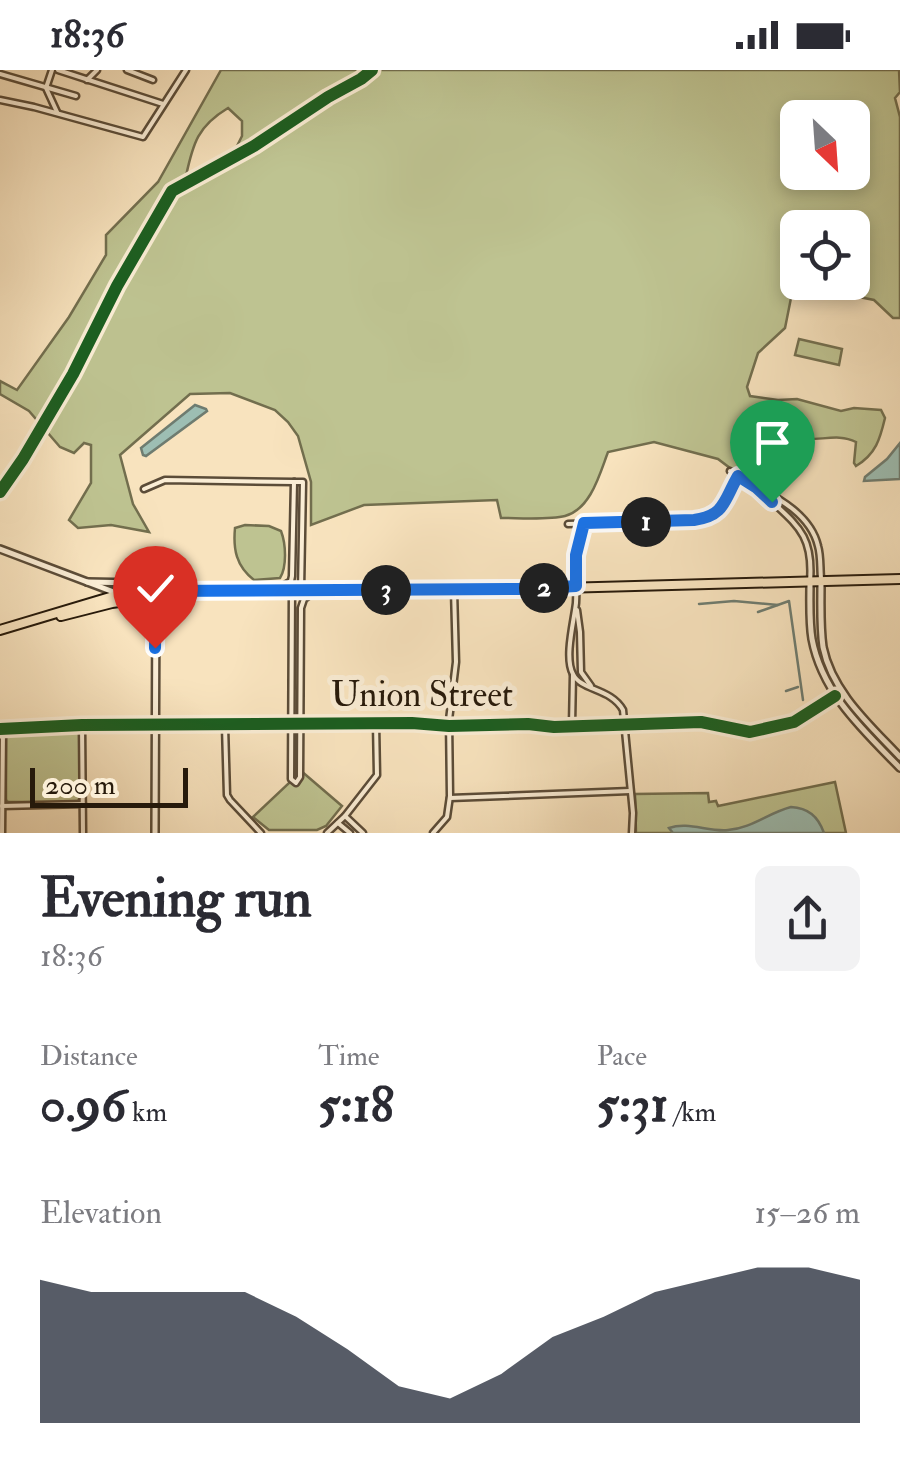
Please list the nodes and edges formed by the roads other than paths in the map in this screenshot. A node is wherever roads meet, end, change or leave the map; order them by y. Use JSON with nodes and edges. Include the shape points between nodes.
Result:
{"nodes":[{"id":1,"x":55,"y":70,"type":"edge"},
{"id":2,"x":127,"y":70,"type":"edge"},
{"id":3,"x":186,"y":70,"type":"edge"},
{"id":4,"x":372,"y":70,"type":"edge"},
{"id":5,"x":138,"y":71,"type":"edge"},
{"id":6,"x":96,"y":72,"type":"edge"},
{"id":7,"x":0,"y":74,"type":"edge"},
{"id":8,"x":87,"y":80,"type":"junction"},
{"id":9,"x":153,"y":80,"type":"dead end"},
{"id":10,"x":46,"y":88,"type":"junction"},
{"id":11,"x":76,"y":96,"type":"dead end"},
{"id":12,"x":0,"y":100,"type":"edge"},
{"id":13,"x":164,"y":104,"type":"junction"},
{"id":14,"x":56,"y":113,"type":"junction"},
{"id":15,"x":730,"y":471,"type":"dead end"},
{"id":16,"x":738,"y":476,"type":"junction"},
{"id":17,"x":294,"y":482,"type":"junction"},
{"id":18,"x":757,"y":488,"type":"junction"},
{"id":19,"x":144,"y":489,"type":"dead end"},
{"id":20,"x":0,"y":492,"type":"edge"},
{"id":21,"x":584,"y":523,"type":"junction"},
{"id":22,"x":568,"y":524,"type":"dead end"},
{"id":23,"x":0,"y":549,"type":"edge"},
{"id":24,"x":900,"y":579,"type":"edge"},
{"id":25,"x":87,"y":582,"type":"junction"},
{"id":26,"x":810,"y":583,"type":"junction"},
{"id":27,"x":821,"y":583,"type":"junction"},
{"id":28,"x":576,"y":586,"type":"junction"},
{"id":29,"x":272,"y":590,"type":"junction"},
{"id":30,"x":296,"y":590,"type":"junction"},
{"id":31,"x":323,"y":590,"type":"junction"},
{"id":32,"x":454,"y":590,"type":"junction"},
{"id":33,"x":156,"y":591,"type":"junction"},
{"id":34,"x":120,"y":594,"type":"junction"},
{"id":35,"x":132,"y":599,"type":"junction"},
{"id":36,"x":576,"y":605,"type":"junction"},
{"id":37,"x":46,"y":617,"type":"junction"},
{"id":38,"x":156,"y":624,"type":"junction"},
{"id":39,"x":0,"y":630,"type":"edge"},
{"id":40,"x":573,"y":674,"type":"junction"},
{"id":41,"x":591,"y":686,"type":"junction"},
{"id":42,"x":839,"y":686,"type":"junction"},
{"id":43,"x":835,"y":696,"type":"junction"},
{"id":44,"x":845,"y":696,"type":"junction"},
{"id":45,"x":376,"y":723,"type":"junction"},
{"id":46,"x":154,"y":724,"type":"junction"},
{"id":47,"x":225,"y":724,"type":"junction"},
{"id":48,"x":291,"y":724,"type":"junction"},
{"id":49,"x":301,"y":724,"type":"junction"},
{"id":50,"x":626,"y":725,"type":"junction"},
{"id":51,"x":82,"y":726,"type":"junction"},
{"id":52,"x":449,"y":726,"type":"junction"},
{"id":53,"x":572,"y":727,"type":"junction"},
{"id":54,"x":1,"y":730,"type":"edge"},
{"id":55,"x":900,"y":757,"type":"edge"},
{"id":56,"x":900,"y":768,"type":"edge"},
{"id":57,"x":630,"y":791,"type":"junction"},
{"id":58,"x":450,"y":798,"type":"junction"},
{"id":59,"x":83,"y":804,"type":"junction"},
{"id":60,"x":2,"y":806,"type":"junction"},
{"id":61,"x":345,"y":816,"type":"junction"},
{"id":62,"x":338,"y":823,"type":"junction"},
{"id":63,"x":2,"y":833,"type":"edge"},
{"id":64,"x":83,"y":833,"type":"edge"},
{"id":65,"x":154,"y":833,"type":"edge"},
{"id":66,"x":261,"y":833,"type":"edge"},
{"id":67,"x":327,"y":833,"type":"edge"},
{"id":68,"x":350,"y":833,"type":"edge"},
{"id":69,"x":363,"y":833,"type":"edge"},
{"id":70,"x":433,"y":833,"type":"edge"},
{"id":71,"x":632,"y":833,"type":"edge"}],
"edges":[{"from":1,"to":8,"type":"street"},
{"from":1,"to":10,"type":"street"},
{"from":2,"to":5,"type":"street"},
{"from":3,"to":13,"type":"street"},
{"from":4,"to":20,"type":"street","via":[[172,191]]},
{"from":5,"to":9,"type":"street"},
{"from":6,"to":8,"type":"street"},
{"from":7,"to":10,"type":"street"},
{"from":8,"to":13,"type":"street"},
{"from":10,"to":11,"type":"street"},
{"from":10,"to":14,"type":"street"},
{"from":12,"to":14,"type":"street"},
{"from":13,"to":14,"type":"street","via":[[144,137]]},
{"from":15,"to":16,"type":"street"},
{"from":16,"to":18,"type":"street"},
{"from":16,"to":21,"type":"street","via":[[710,517]]},
{"from":17,"to":19,"type":"street","via":[[165,480]]},
{"from":17,"to":29,"type":"street","via":[[292,576]]},
{"from":17,"to":30,"type":"street","via":[[303,482]]},
{"from":18,"to":26,"type":"street","via":[[806,539]]},
{"from":18,"to":27,"type":"street","via":[[812,530]]},
{"from":21,"to":22,"type":"street"},
{"from":21,"to":28,"type":"street"},
{"from":23,"to":25,"type":"street"},
{"from":24,"to":27,"type":"main road"},
{"from":25,"to":33,"type":"street","via":[[140,583]]},
{"from":25,"to":34,"type":"street"},
{"from":26,"to":27,"type":"main road"},
{"from":26,"to":28,"type":"main road"},
{"from":26,"to":43,"type":"street","via":[[811,635]]},
{"from":27,"to":42,"type":"street","via":[[824,651]]},
{"from":28,"to":32,"type":"main road"},
{"from":28,"to":36,"type":"street"},
{"from":29,"to":30,"type":"main road"},
{"from":29,"to":33,"type":"main road"},
{"from":30,"to":31,"type":"main road"},
{"from":30,"to":48,"type":"street"},
{"from":31,"to":32,"type":"main road"},
{"from":31,"to":49,"type":"street","via":[[309,594],[301,608]]},
{"from":32,"to":52,"type":"street"},
{"from":33,"to":34,"type":"main road"},
{"from":33,"to":38,"type":"street"},
{"from":34,"to":35,"type":"street"},
{"from":34,"to":37,"type":"main road"},
{"from":35,"to":37,"type":"main road"},
{"from":35,"to":38,"type":"main road","via":[[147,604]]},
{"from":36,"to":40,"type":"street"},
{"from":36,"to":41,"type":"street","via":[[582,672]]},
{"from":37,"to":39,"type":"main road"},
{"from":38,"to":46,"type":"street"},
{"from":40,"to":41,"type":"street"},
{"from":40,"to":53,"type":"street"},
{"from":41,"to":50,"type":"street","via":[[618,703]]},
{"from":42,"to":43,"type":"street"},
{"from":42,"to":44,"type":"street"},
{"from":43,"to":44,"type":"street"},
{"from":43,"to":50,"type":"street","name":"Union Street","via":[[794,722],[750,732],[701,722]]},
{"from":43,"to":56,"type":"street"},
{"from":44,"to":55,"type":"street"},
{"from":45,"to":49,"type":"street","name":"Union Street"},
{"from":45,"to":52,"type":"street","name":"Union Street"},
{"from":45,"to":61,"type":"street","via":[[377,776]]},
{"from":46,"to":47,"type":"street","name":"Union Street"},
{"from":46,"to":51,"type":"street","name":"Union Street"},
{"from":46,"to":65,"type":"street"},
{"from":47,"to":48,"type":"street","name":"Union Street"},
{"from":47,"to":66,"type":"street","via":[[227,794]]},
{"from":48,"to":49,"type":"street","name":"Union Street"},
{"from":48,"to":49,"type":"street","via":[[296,783]]},
{"from":50,"to":53,"type":"street","name":"Union Street"},
{"from":50,"to":57,"type":"street"},
{"from":51,"to":54,"type":"street","name":"Union Street"},
{"from":51,"to":59,"type":"street"},
{"from":52,"to":53,"type":"street","name":"Union Street"},
{"from":52,"to":58,"type":"street"},
{"from":54,"to":60,"type":"street"},
{"from":57,"to":58,"type":"street"},
{"from":57,"to":71,"type":"street"},
{"from":58,"to":70,"type":"street","via":[[447,817]]},
{"from":59,"to":60,"type":"street"},
{"from":59,"to":64,"type":"street"},
{"from":60,"to":63,"type":"street"},
{"from":61,"to":62,"type":"street"},
{"from":61,"to":69,"type":"street"},
{"from":62,"to":67,"type":"street"},
{"from":62,"to":68,"type":"street"}]}
